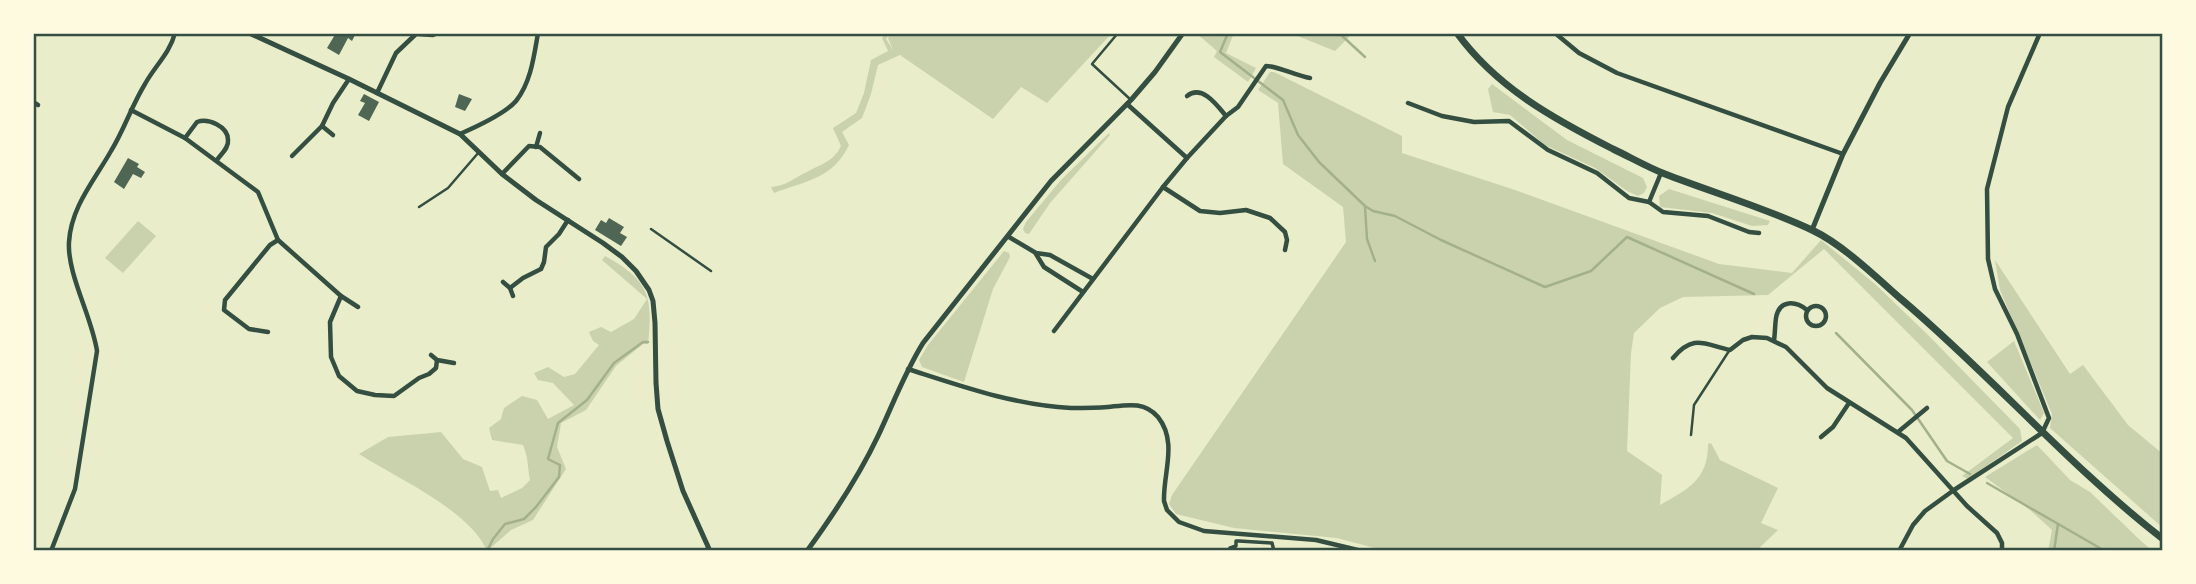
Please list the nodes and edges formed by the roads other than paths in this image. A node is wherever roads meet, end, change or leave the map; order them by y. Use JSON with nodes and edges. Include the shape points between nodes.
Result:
{"nodes":[{"id":1,"x":175,"y":33,"type":"edge"},
{"id":2,"x":249,"y":33,"type":"edge"},
{"id":3,"x":438,"y":33,"type":"edge"},
{"id":4,"x":538,"y":33,"type":"edge"},
{"id":5,"x":1118,"y":33,"type":"edge"},
{"id":6,"x":1183,"y":33,"type":"edge"},
{"id":7,"x":1457,"y":33,"type":"edge"},
{"id":8,"x":1555,"y":33,"type":"edge"},
{"id":9,"x":1910,"y":33,"type":"edge"},
{"id":10,"x":2040,"y":33,"type":"edge"},
{"id":11,"x":417,"y":34,"type":"edge"},
{"id":12,"x":1310,"y":78,"type":"dead end"},
{"id":13,"x":349,"y":79,"type":"junction"},
{"id":14,"x":377,"y":93,"type":"junction"},
{"id":15,"x":1187,"y":96,"type":"dead end"},
{"id":16,"x":1129,"y":102,"type":"junction"},
{"id":17,"x":1408,"y":103,"type":"dead end"},
{"id":18,"x":131,"y":110,"type":"junction"},
{"id":19,"x":1226,"y":116,"type":"junction"},
{"id":20,"x":322,"y":127,"type":"junction"},
{"id":21,"x":540,"y":133,"type":"dead end"},
{"id":22,"x":460,"y":134,"type":"junction"},
{"id":23,"x":333,"y":135,"type":"dead end"},
{"id":24,"x":185,"y":138,"type":"junction"},
{"id":25,"x":536,"y":147,"type":"junction"},
{"id":26,"x":479,"y":152,"type":"junction"},
{"id":27,"x":1843,"y":154,"type":"junction"},
{"id":28,"x":292,"y":156,"type":"dead end"},
{"id":29,"x":1188,"y":158,"type":"junction"},
{"id":30,"x":217,"y":160,"type":"junction"},
{"id":31,"x":1661,"y":173,"type":"junction"},
{"id":32,"x":502,"y":174,"type":"junction"},
{"id":33,"x":579,"y":178,"type":"dead end"},
{"id":34,"x":1163,"y":187,"type":"junction"},
{"id":35,"x":1649,"y":202,"type":"junction"},
{"id":36,"x":419,"y":207,"type":"dead end"},
{"id":37,"x":568,"y":220,"type":"junction"},
{"id":38,"x":651,"y":229,"type":"dead end"},
{"id":39,"x":1812,"y":230,"type":"junction"},
{"id":40,"x":1759,"y":233,"type":"dead end"},
{"id":41,"x":1009,"y":237,"type":"junction"},
{"id":42,"x":278,"y":240,"type":"junction"},
{"id":43,"x":1285,"y":250,"type":"dead end"},
{"id":44,"x":1036,"y":254,"type":"junction"},
{"id":45,"x":711,"y":271,"type":"dead end"},
{"id":46,"x":1093,"y":279,"type":"junction"},
{"id":47,"x":503,"y":282,"type":"dead end"},
{"id":48,"x":510,"y":288,"type":"junction"},
{"id":49,"x":1083,"y":292,"type":"junction"},
{"id":50,"x":341,"y":296,"type":"junction"},
{"id":51,"x":513,"y":296,"type":"dead end"},
{"id":52,"x":358,"y":307,"type":"dead end"},
{"id":53,"x":1807,"y":310,"type":"junction"},
{"id":54,"x":249,"y":329,"type":"junction"},
{"id":55,"x":1054,"y":331,"type":"dead end"},
{"id":56,"x":268,"y":332,"type":"dead end"},
{"id":57,"x":245,"y":335,"type":"dead end"},
{"id":58,"x":1774,"y":341,"type":"junction"},
{"id":59,"x":1730,"y":350,"type":"junction"},
{"id":60,"x":430,"y":355,"type":"dead end"},
{"id":61,"x":1672,"y":358,"type":"dead end"},
{"id":62,"x":437,"y":360,"type":"junction"},
{"id":63,"x":454,"y":363,"type":"dead end"},
{"id":64,"x":908,"y":369,"type":"junction"},
{"id":65,"x":1849,"y":404,"type":"junction"},
{"id":66,"x":1927,"y":408,"type":"dead end"},
{"id":67,"x":1898,"y":432,"type":"junction"},
{"id":68,"x":2042,"y":433,"type":"junction"},
{"id":69,"x":1691,"y":435,"type":"dead end"},
{"id":70,"x":1821,"y":437,"type":"dead end"},
{"id":71,"x":1954,"y":490,"type":"junction"},
{"id":72,"x":2163,"y":539,"type":"edge"},
{"id":73,"x":51,"y":551,"type":"edge"},
{"id":74,"x":710,"y":551,"type":"edge"},
{"id":75,"x":807,"y":551,"type":"edge"},
{"id":76,"x":1228,"y":551,"type":"edge"},
{"id":77,"x":1274,"y":551,"type":"edge"},
{"id":78,"x":1362,"y":551,"type":"edge"},
{"id":79,"x":1899,"y":551,"type":"edge"},
{"id":80,"x":2002,"y":551,"type":"edge"}],
"edges":[{"from":1,"to":18,"type":"street"},
{"from":2,"to":13,"type":"street"},
{"from":3,"to":11,"type":"street"},
{"from":4,"to":22,"type":"street","via":[[532,69],[516,101],[484,124]]},
{"from":5,"to":16,"type":"lane","via":[[1092,64]]},
{"from":6,"to":16,"type":"street"},
{"from":7,"to":31,"type":"main road","via":[[1505,85],[1570,127]]},
{"from":8,"to":27,"type":"street","via":[[1579,53],[1617,73]]},
{"from":9,"to":27,"type":"street"},
{"from":10,"to":68,"type":"street","via":[[2008,107],[1987,189],[1988,259],[1995,289],[2049,418]]},
{"from":11,"to":14,"type":"street","via":[[396,53]]},
{"from":12,"to":19,"type":"street","via":[[1266,66],[1238,107]]},
{"from":13,"to":14,"type":"street"},
{"from":13,"to":20,"type":"street"},
{"from":14,"to":22,"type":"street"},
{"from":15,"to":19,"type":"street","via":[[1202,93]]},
{"from":16,"to":29,"type":"street"},
{"from":16,"to":41,"type":"street","via":[[1051,181]]},
{"from":17,"to":35,"type":"street","via":[[1442,116],[1509,121],[1548,150],[1597,173],[1629,198]]},
{"from":18,"to":24,"type":"street"},
{"from":18,"to":73,"type":"street","via":[[71,227],[70,261],[97,351],[75,488]]},
{"from":19,"to":29,"type":"street"},
{"from":20,"to":23,"type":"street"},
{"from":20,"to":28,"type":"street"},
{"from":21,"to":25,"type":"street"},
{"from":22,"to":26,"type":"street"},
{"from":24,"to":30,"type":"street"},
{"from":24,"to":30,"type":"street","via":[[197,122],[206,119],[214,123],[228,138]]},
{"from":25,"to":32,"type":"street","via":[[528,146]]},
{"from":25,"to":33,"type":"street"},
{"from":26,"to":32,"type":"street"},
{"from":26,"to":36,"type":"lane","via":[[449,188]]},
{"from":27,"to":39,"type":"street"},
{"from":29,"to":34,"type":"street"},
{"from":30,"to":42,"type":"street","via":[[258,192]]},
{"from":31,"to":35,"type":"street"},
{"from":31,"to":39,"type":"main road"},
{"from":32,"to":37,"type":"street"},
{"from":34,"to":43,"type":"street","via":[[1200,211],[1246,210],[1270,218],[1285,232]]},
{"from":34,"to":46,"type":"street"},
{"from":35,"to":40,"type":"street","via":[[1663,212],[1708,216]]},
{"from":37,"to":48,"type":"street","via":[[546,247],[541,269]]},
{"from":37,"to":74,"type":"street","via":[[622,257],[643,280],[653,301],[659,410],[683,491]]},
{"from":38,"to":45,"type":"lane"},
{"from":39,"to":68,"type":"main road","via":[[1936,328]]},
{"from":41,"to":44,"type":"street"},
{"from":41,"to":64,"type":"street","via":[[923,343]]},
{"from":42,"to":50,"type":"street"},
{"from":42,"to":54,"type":"street","via":[[225,299],[224,310]]},
{"from":44,"to":46,"type":"street","via":[[1050,255]]},
{"from":44,"to":49,"type":"street","via":[[1044,267]]},
{"from":46,"to":49,"type":"street"},
{"from":47,"to":48,"type":"street"},
{"from":48,"to":51,"type":"street"},
{"from":49,"to":55,"type":"street"},
{"from":50,"to":52,"type":"street"},
{"from":50,"to":62,"type":"street","via":[[330,322],[331,357],[339,376],[357,391],[394,396],[429,374]]},
{"from":53,"to":53,"type":"street","via":[[1813,306],[1823,309],[1823,323],[1809,324]]},
{"from":53,"to":58,"type":"street","via":[[1799,303],[1782,307]]},
{"from":54,"to":56,"type":"street"},
{"from":54,"to":57,"type":"street"},
{"from":58,"to":59,"type":"street","via":[[1752,337]]},
{"from":58,"to":65,"type":"street"},
{"from":59,"to":61,"type":"street","via":[[1700,343]]},
{"from":59,"to":69,"type":"lane","via":[[1694,405]]},
{"from":60,"to":62,"type":"street"},
{"from":62,"to":63,"type":"street"},
{"from":64,"to":75,"type":"street","via":[[852,484]]},
{"from":64,"to":78,"type":"street","via":[[1020,402],[1069,408],[1141,405],[1158,417],[1168,437],[1164,501],[1178,522],[1203,530],[1316,540]]},
{"from":65,"to":67,"type":"street"},
{"from":65,"to":70,"type":"street"},
{"from":66,"to":67,"type":"street"},
{"from":67,"to":71,"type":"street"},
{"from":68,"to":71,"type":"street"},
{"from":68,"to":72,"type":"main road"},
{"from":71,"to":79,"type":"street","via":[[1919,518]]},
{"from":71,"to":80,"type":"street","via":[[1997,533]]},
{"from":76,"to":77,"type":"street","via":[[1236,541],[1272,543]]}]}
